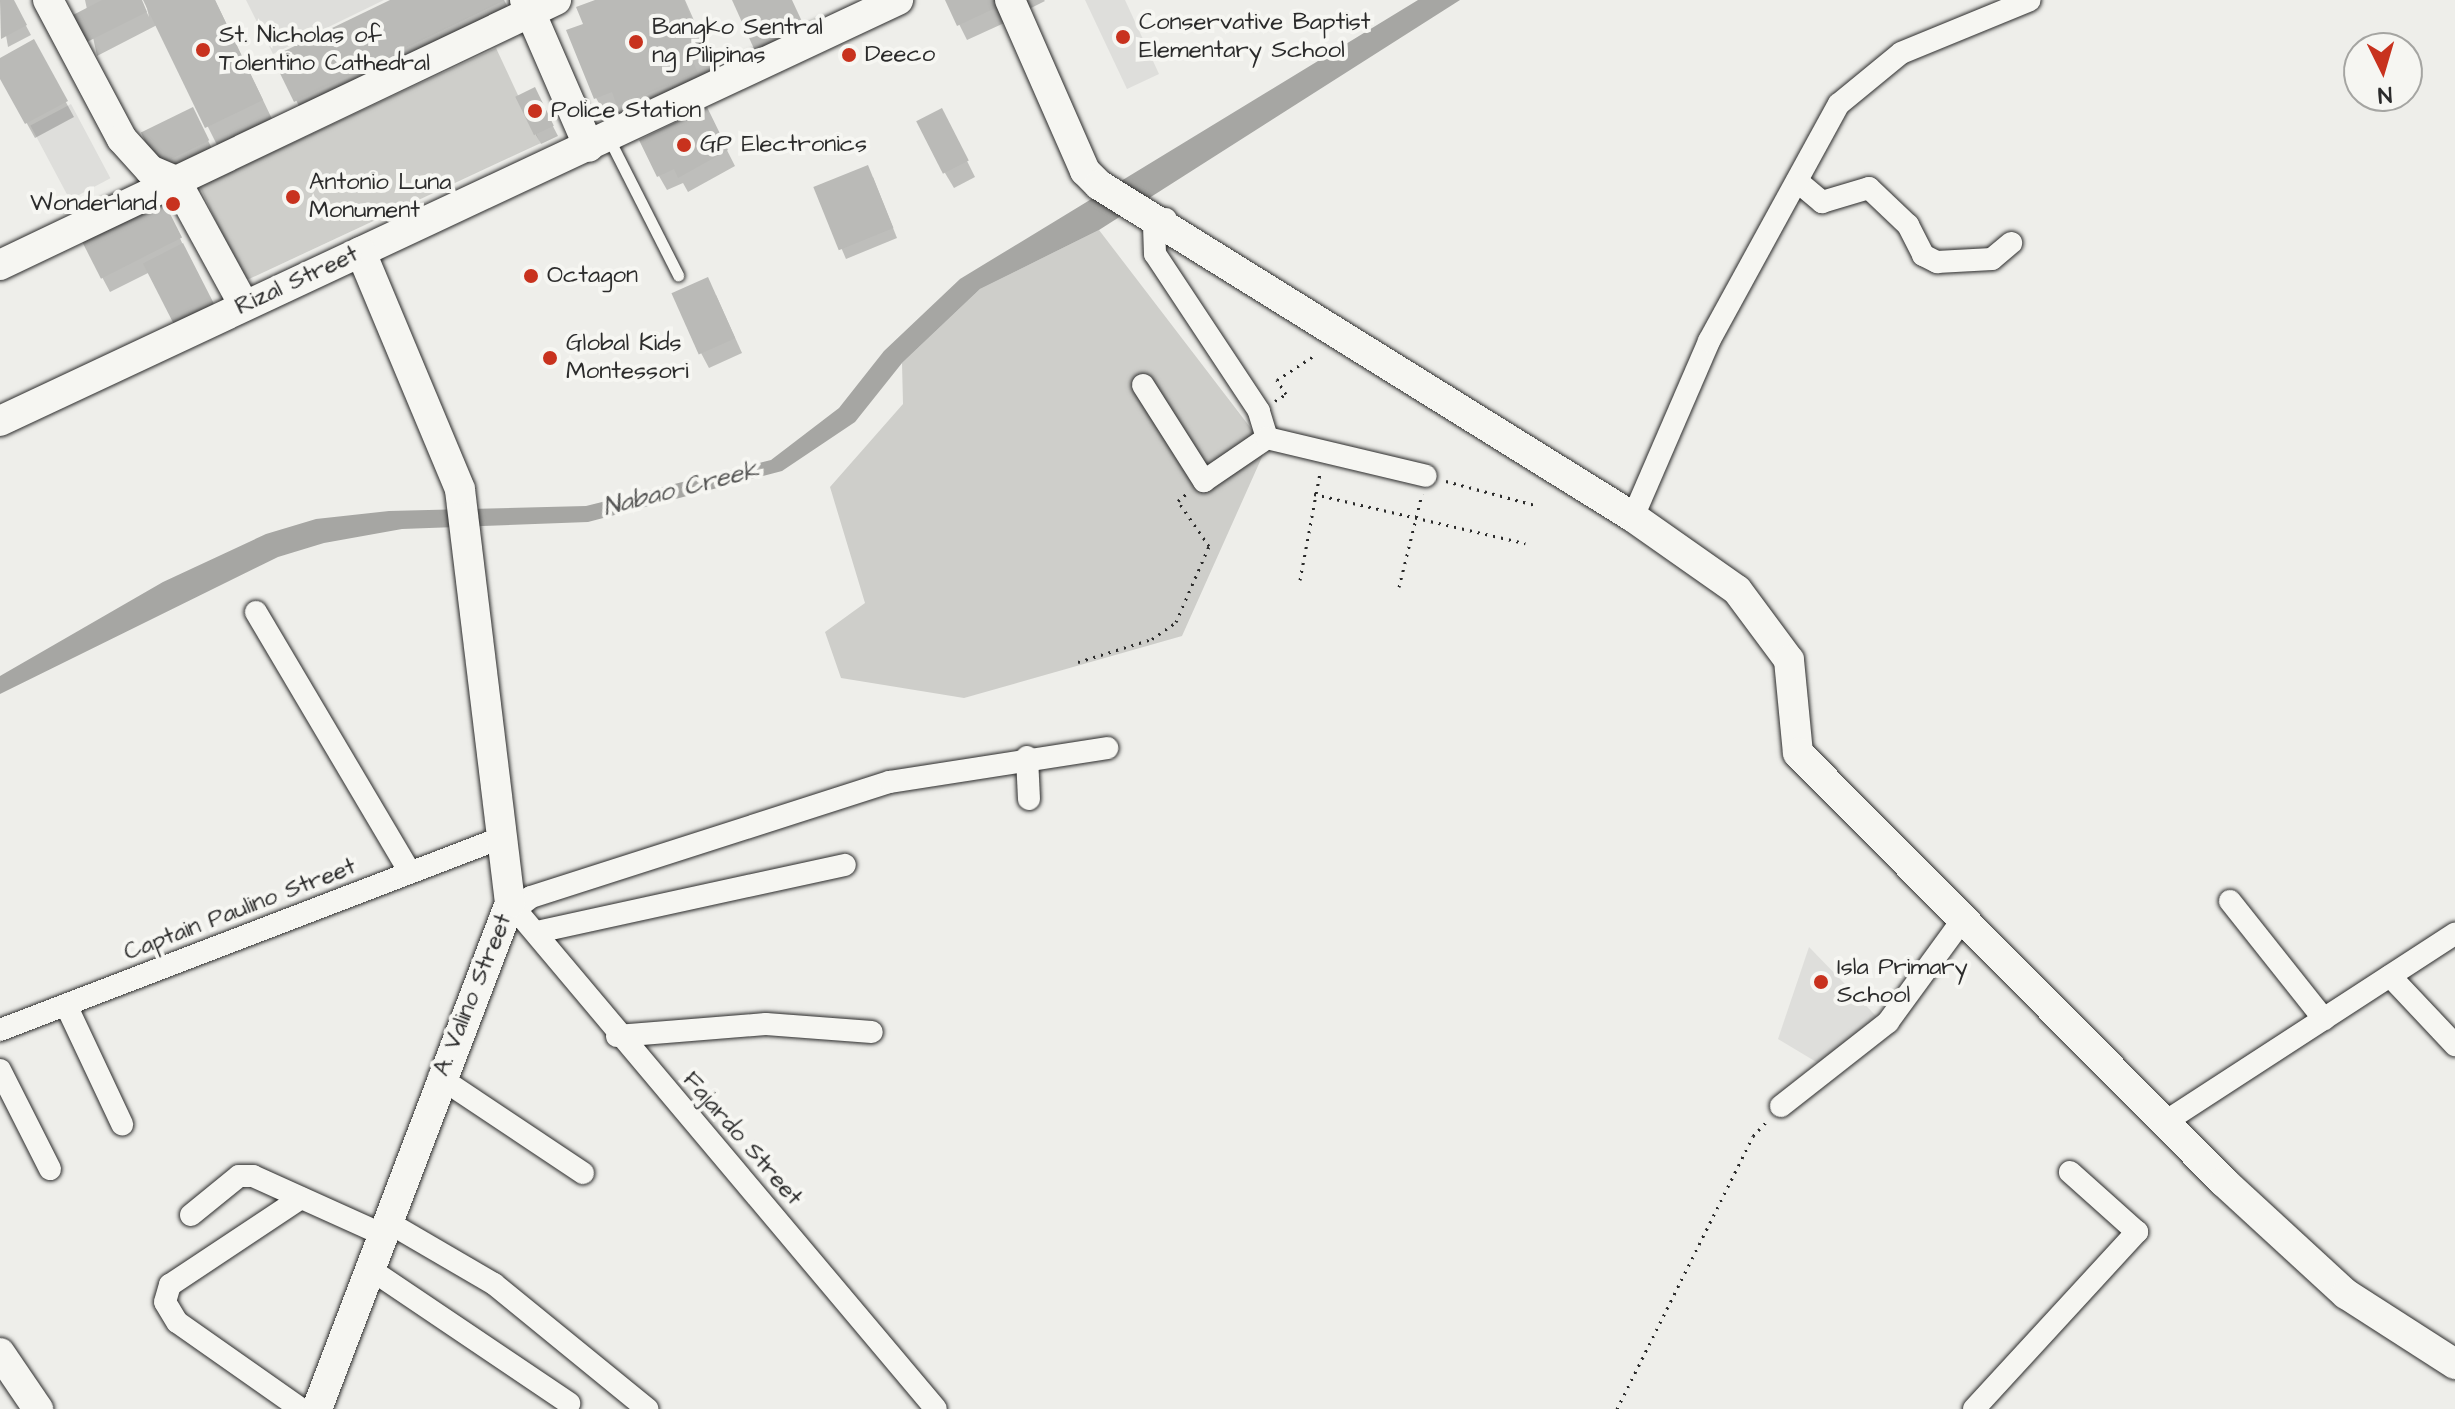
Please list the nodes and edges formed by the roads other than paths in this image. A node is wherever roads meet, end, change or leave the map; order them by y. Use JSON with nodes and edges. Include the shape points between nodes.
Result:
{"nodes":[{"id":1,"x":48,"y":0,"type":"edge"},
{"id":2,"x":898,"y":0,"type":"edge"},
{"id":3,"x":1010,"y":0,"type":"edge"},
{"id":4,"x":2030,"y":0,"type":"edge"},
{"id":5,"x":537,"y":4,"type":"edge"},
{"id":6,"x":599,"y":143,"type":"junction"},
{"id":7,"x":176,"y":181,"type":"junction"},
{"id":8,"x":1797,"y":181,"type":"junction"},
{"id":9,"x":1146,"y":216,"type":"junction"},
{"id":10,"x":2011,"y":243,"type":"dead end"},
{"id":11,"x":361,"y":252,"type":"junction"},
{"id":12,"x":0,"y":265,"type":"edge"},
{"id":13,"x":678,"y":275,"type":"dead end"},
{"id":14,"x":244,"y":305,"type":"junction"},
{"id":15,"x":1327,"y":312,"type":"dead end"},
{"id":16,"x":1143,"y":385,"type":"dead end"},
{"id":17,"x":0,"y":421,"type":"edge"},
{"id":18,"x":1267,"y":438,"type":"junction"},
{"id":19,"x":1426,"y":476,"type":"road end"},
{"id":20,"x":1633,"y":517,"type":"junction"},
{"id":21,"x":256,"y":612,"type":"dead end"},
{"id":22,"x":1107,"y":748,"type":"dead end"},
{"id":23,"x":1027,"y":757,"type":"junction"},
{"id":24,"x":1029,"y":799,"type":"dead end"},
{"id":25,"x":498,"y":839,"type":"junction"},
{"id":26,"x":845,"y":865,"type":"dead end"},
{"id":27,"x":410,"y":872,"type":"junction"},
{"id":28,"x":2230,"y":901,"type":"dead end"},
{"id":29,"x":513,"y":906,"type":"junction"},
{"id":30,"x":1963,"y":919,"type":"junction"},
{"id":31,"x":537,"y":932,"type":"junction"},
{"id":32,"x":2455,"y":934,"type":"edge"},
{"id":33,"x":2390,"y":976,"type":"junction"},
{"id":34,"x":66,"y":1005,"type":"junction"},
{"id":35,"x":2324,"y":1019,"type":"junction"},
{"id":36,"x":0,"y":1030,"type":"edge"},
{"id":37,"x":872,"y":1032,"type":"dead end"},
{"id":38,"x":617,"y":1036,"type":"junction"},
{"id":39,"x":2455,"y":1045,"type":"edge"},
{"id":40,"x":0,"y":1070,"type":"edge"},
{"id":41,"x":439,"y":1077,"type":"junction"},
{"id":42,"x":1781,"y":1106,"type":"road end"},
{"id":43,"x":2165,"y":1122,"type":"junction"},
{"id":44,"x":122,"y":1124,"type":"dead end"},
{"id":45,"x":50,"y":1169,"type":"dead end"},
{"id":46,"x":2070,"y":1172,"type":"dead end"},
{"id":47,"x":583,"y":1173,"type":"dead end"},
{"id":48,"x":301,"y":1198,"type":"junction"},
{"id":49,"x":191,"y":1215,"type":"dead end"},
{"id":50,"x":383,"y":1227,"type":"junction"},
{"id":51,"x":367,"y":1267,"type":"junction"},
{"id":52,"x":0,"y":1353,"type":"edge"},
{"id":53,"x":2455,"y":1364,"type":"edge"},
{"id":54,"x":569,"y":1403,"type":"dead end"},
{"id":55,"x":316,"y":1408,"type":"edge"},
{"id":56,"x":38,"y":1409,"type":"edge"},
{"id":57,"x":647,"y":1409,"type":"edge"},
{"id":58,"x":936,"y":1409,"type":"edge"},
{"id":59,"x":1974,"y":1409,"type":"edge"}],
"edges":[{"from":1,"to":7,"type":"street","via":[[122,139],[150,170]]},
{"from":2,"to":6,"type":"street","name":"Rizal Street"},
{"from":3,"to":9,"type":"street","via":[[1085,171]]},
{"from":4,"to":8,"type":"street","via":[[1901,53],[1839,104]]},
{"from":5,"to":6,"type":"street"},
{"from":5,"to":7,"type":"street"},
{"from":6,"to":11,"type":"street","name":"Rizal Street"},
{"from":6,"to":13,"type":"lane"},
{"from":7,"to":12,"type":"street"},
{"from":7,"to":14,"type":"street"},
{"from":8,"to":10,"type":"street","via":[[1822,202],[1869,188],[1908,225],[1923,255],[1937,262],[1992,259]]},
{"from":8,"to":20,"type":"street","via":[[1709,341]]},
{"from":9,"to":15,"type":"street","via":[[1177,217]]},
{"from":9,"to":18,"type":"street","via":[[1155,254],[1259,411]]},
{"from":9,"to":20,"type":"street"},
{"from":11,"to":14,"type":"street","name":"Rizal Street"},
{"from":11,"to":25,"type":"street","name":"A. Valino Street","via":[[460,489],[473,562]]},
{"from":14,"to":17,"type":"street","name":"Rizal Street"},
{"from":16,"to":18,"type":"street","via":[[1204,481]]},
{"from":18,"to":19,"type":"street"},
{"from":20,"to":30,"type":"street","via":[[1737,590],[1789,660],[1798,753]]},
{"from":21,"to":27,"type":"street"},
{"from":22,"to":23,"type":"street"},
{"from":23,"to":24,"type":"street"},
{"from":23,"to":29,"type":"street","via":[[890,782]]},
{"from":25,"to":27,"type":"street","name":"Captain Paulino Street"},
{"from":25,"to":29,"type":"street","name":"A. Valino Street"},
{"from":26,"to":31,"type":"street"},
{"from":27,"to":34,"type":"street","name":"Captain Paulino Street"},
{"from":28,"to":35,"type":"street"},
{"from":29,"to":31,"type":"street","name":"Fajardo Street"},
{"from":29,"to":41,"type":"street","name":"A. Valino Street"},
{"from":30,"to":42,"type":"street","via":[[1888,1022]]},
{"from":30,"to":43,"type":"street"},
{"from":31,"to":38,"type":"street","name":"Fajardo Street"},
{"from":32,"to":33,"type":"street"},
{"from":33,"to":35,"type":"street"},
{"from":33,"to":39,"type":"street"},
{"from":34,"to":36,"type":"street","name":"Captain Paulino Street"},
{"from":34,"to":44,"type":"street"},
{"from":35,"to":43,"type":"street"},
{"from":37,"to":38,"type":"street","via":[[766,1024]]},
{"from":38,"to":58,"type":"street","name":"Fajardo Street"},
{"from":40,"to":45,"type":"street"},
{"from":41,"to":47,"type":"street"},
{"from":41,"to":50,"type":"street","name":"A. Valino Street"},
{"from":43,"to":53,"type":"street","via":[[2346,1294]]},
{"from":46,"to":59,"type":"street","via":[[2137,1232]]},
{"from":48,"to":49,"type":"street","via":[[239,1176]]},
{"from":48,"to":50,"type":"street"},
{"from":48,"to":55,"type":"street","via":[[170,1285],[165,1302],[177,1322]]},
{"from":50,"to":51,"type":"street","name":"A. Valino Street"},
{"from":50,"to":57,"type":"street","via":[[494,1284]]},
{"from":51,"to":54,"type":"street"},
{"from":51,"to":55,"type":"street","name":"A. Valino Street"},
{"from":52,"to":56,"type":"street"}]}
